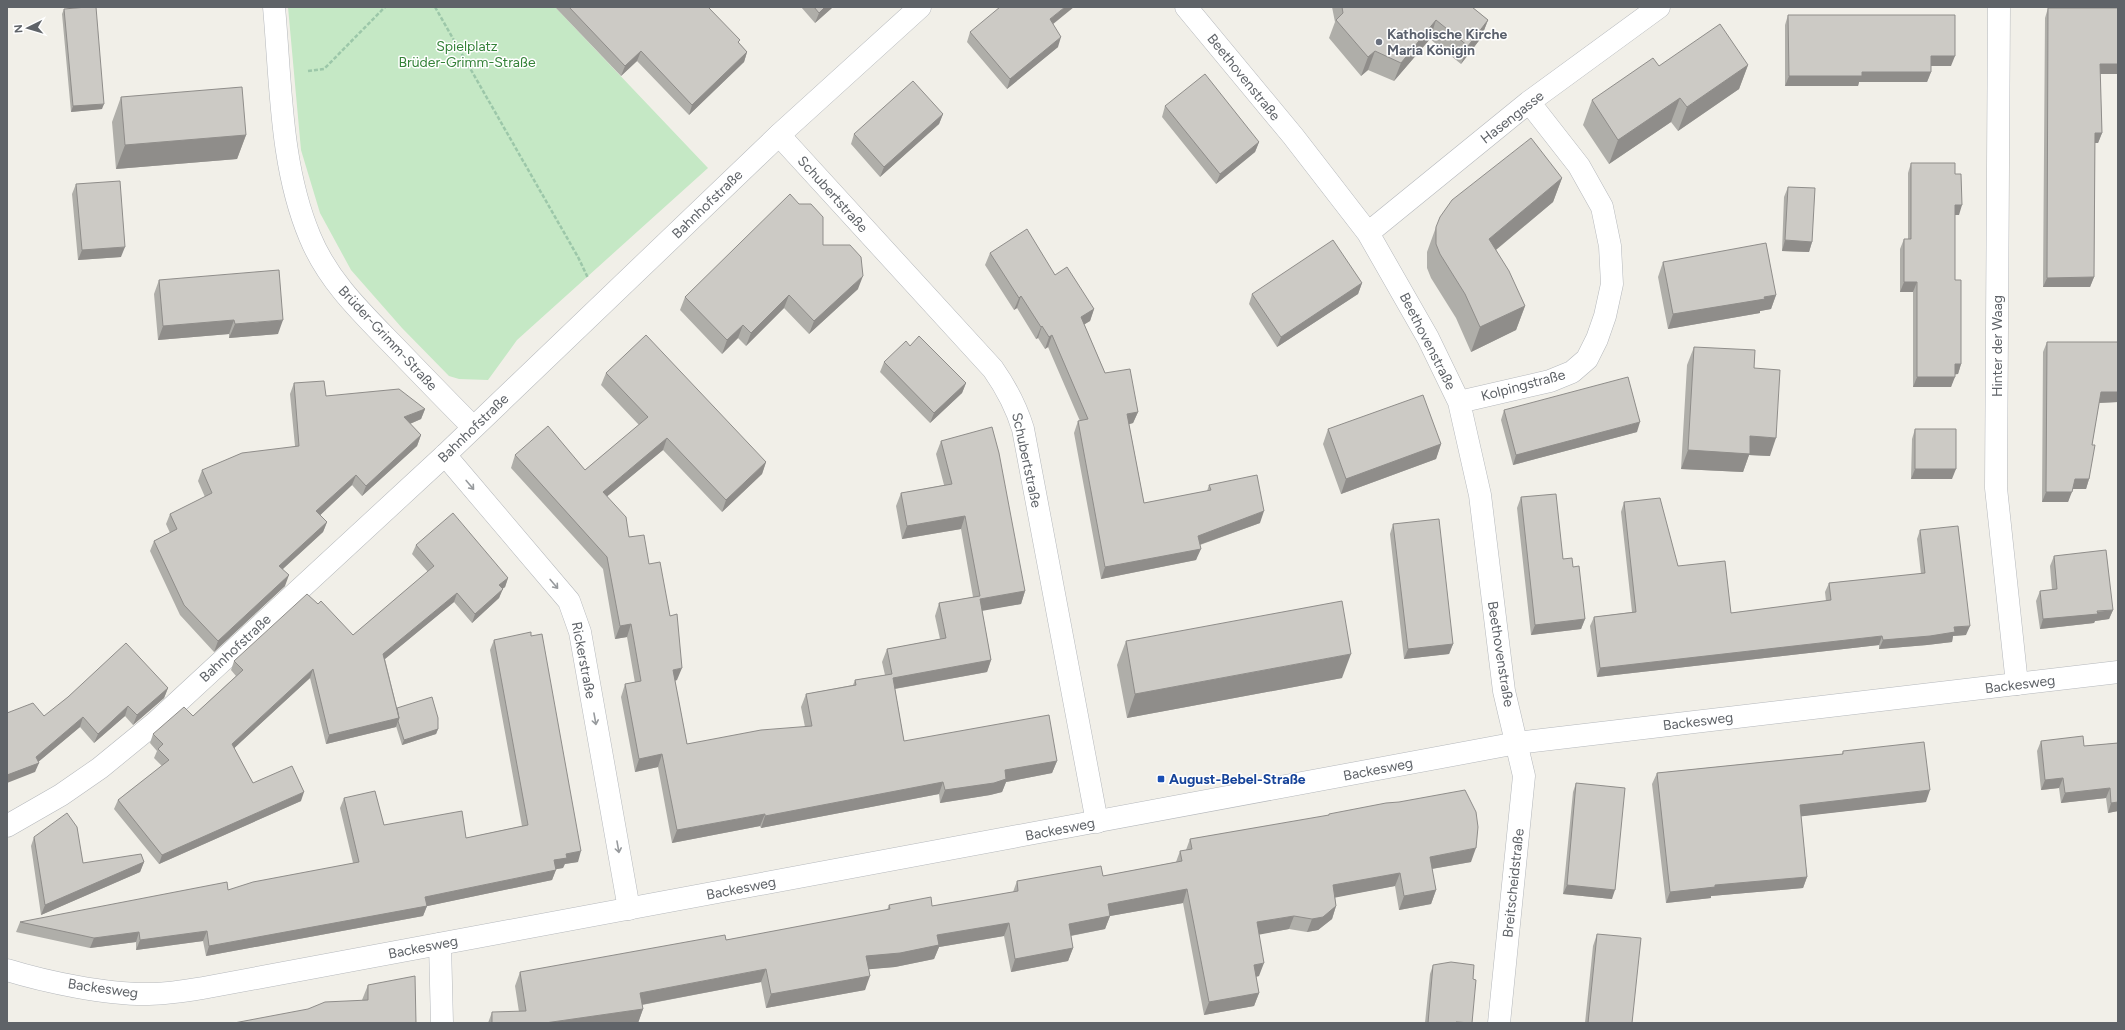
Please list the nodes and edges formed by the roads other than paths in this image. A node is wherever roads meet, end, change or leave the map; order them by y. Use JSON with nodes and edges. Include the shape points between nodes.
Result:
{"nodes":[{"id":1,"x":274,"y":7,"type":"edge"},
{"id":2,"x":920,"y":7,"type":"edge"},
{"id":3,"x":1186,"y":7,"type":"edge"},
{"id":4,"x":1659,"y":7,"type":"edge"},
{"id":5,"x":1999,"y":7,"type":"edge"},
{"id":6,"x":1529,"y":102,"type":"junction"},
{"id":7,"x":779,"y":135,"type":"junction"},
{"id":8,"x":1368,"y":233,"type":"junction"},
{"id":9,"x":1459,"y":402,"type":"junction"},
{"id":10,"x":473,"y":427,"type":"junction"},
{"id":11,"x":445,"y":455,"type":"junction"},
{"id":12,"x":2118,"y":672,"type":"edge"},
{"id":13,"x":2017,"y":684,"type":"junction"},
{"id":14,"x":1518,"y":743,"type":"junction"},
{"id":15,"x":1097,"y":822,"type":"junction"},
{"id":16,"x":7,"y":826,"type":"edge"},
{"id":17,"x":629,"y":909,"type":"junction"},
{"id":18,"x":440,"y":944,"type":"junction"},
{"id":19,"x":7,"y":970,"type":"edge"},
{"id":20,"x":442,"y":1023,"type":"edge"},
{"id":21,"x":1499,"y":1023,"type":"edge"}],
"edges":[{"from":1,"to":10,"type":"street","name":"Brüder-Grimm-Straße","via":[[287,150],[298,201],[310,238],[345,296]]},
{"from":2,"to":7,"type":"street","name":"Bahnhofstraße"},
{"from":3,"to":8,"type":"street","name":"Beethovenstraße","via":[[1293,136]]},
{"from":4,"to":6,"type":"street","name":"Hasengasse"},
{"from":5,"to":13,"type":"street","name":"Hinter der Waag","via":[[1996,488]]},
{"from":6,"to":8,"type":"street","name":"Hasengasse"},
{"from":6,"to":9,"type":"street","name":"Kolpingstraße","via":[[1579,166],[1602,207],[1610,246],[1612,284],[1605,316],[1586,359],[1572,372],[1550,381]]},
{"from":7,"to":10,"type":"street","name":"Bahnhofstraße"},
{"from":7,"to":15,"type":"street","name":"Schubertstraße","via":[[994,369],[1017,408]]},
{"from":8,"to":9,"type":"street","name":"Beethovenstraße","via":[[1428,338]]},
{"from":9,"to":14,"type":"street","name":"Beethovenstraße","via":[[1480,495],[1504,691]]},
{"from":10,"to":11,"type":"street","name":"Bahnhofstraße"},
{"from":11,"to":16,"type":"street","name":"Bahnhofstraße","via":[[155,723],[100,768],[61,795]]},
{"from":11,"to":17,"type":"street","name":"Rickerstraße","one_way":true,"via":[[569,601],[580,632]]},
{"from":12,"to":13,"type":"street","name":"Backesweg"},
{"from":13,"to":14,"type":"street","name":"Backesweg"},
{"from":14,"to":15,"type":"street","name":"Backesweg"},
{"from":14,"to":21,"type":"street","name":"Breitscheidstraße","via":[[1524,776]]},
{"from":15,"to":17,"type":"street","name":"Backesweg"},
{"from":17,"to":18,"type":"street","name":"Backesweg"},
{"from":18,"to":19,"type":"street","name":"Backesweg","via":[[204,988],[149,994],[103,991]]},
{"from":18,"to":20,"type":"street"}]}
